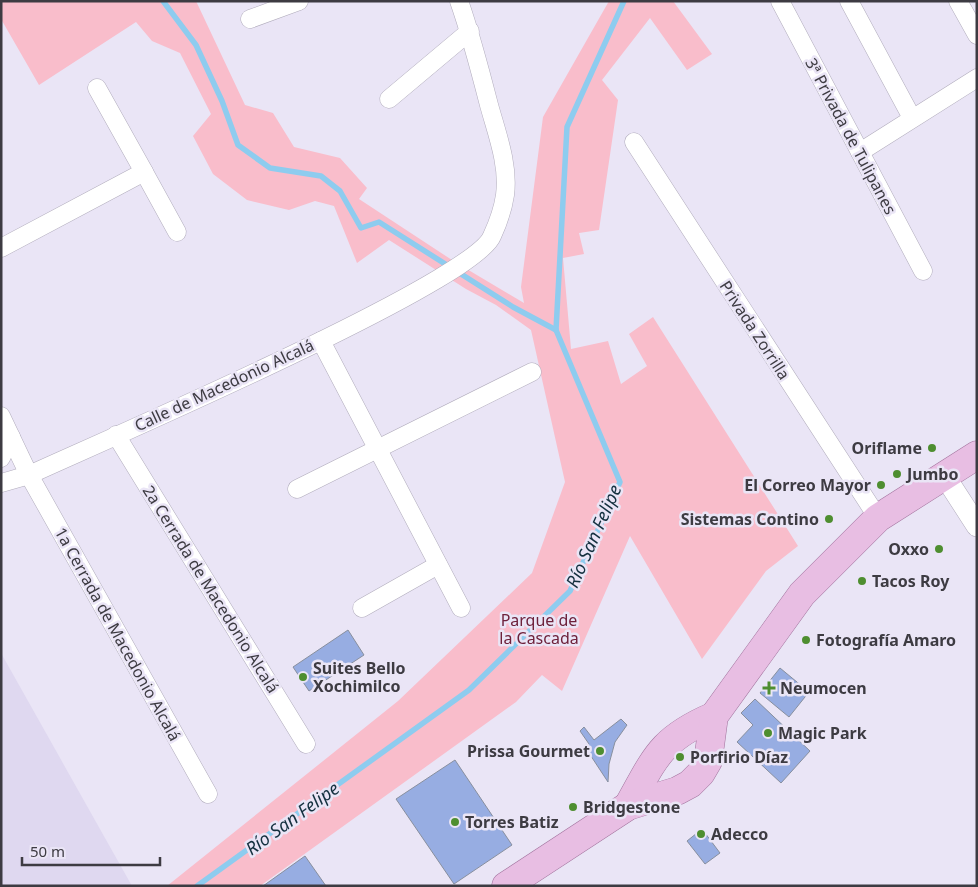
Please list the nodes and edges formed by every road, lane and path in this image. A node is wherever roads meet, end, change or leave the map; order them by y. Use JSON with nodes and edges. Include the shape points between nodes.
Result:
{"nodes":[{"id":1,"x":299,"y":1,"type":"edge"},
{"id":2,"x":459,"y":1,"type":"edge"},
{"id":3,"x":780,"y":1,"type":"edge"},
{"id":4,"x":848,"y":1,"type":"edge"},
{"id":5,"x":958,"y":1,"type":"edge"},
{"id":6,"x":250,"y":19,"type":"dead end"},
{"id":7,"x":470,"y":31,"type":"junction"},
{"id":8,"x":977,"y":35,"type":"edge"},
{"id":9,"x":977,"y":78,"type":"edge"},
{"id":10,"x":97,"y":88,"type":"dead end"},
{"id":11,"x":388,"y":99,"type":"dead end"},
{"id":12,"x":912,"y":118,"type":"junction"},
{"id":13,"x":634,"y":142,"type":"dead end"},
{"id":14,"x":860,"y":152,"type":"junction"},
{"id":15,"x":144,"y":172,"type":"junction"},
{"id":16,"x":177,"y":232,"type":"dead end"},
{"id":17,"x":1,"y":248,"type":"edge"},
{"id":18,"x":923,"y":272,"type":"dead end"},
{"id":19,"x":321,"y":341,"type":"junction"},
{"id":20,"x":532,"y":372,"type":"dead end"},
{"id":21,"x":1,"y":416,"type":"edge"},
{"id":22,"x":116,"y":435,"type":"junction"},
{"id":23,"x":11,"y":437,"type":"junction"},
{"id":24,"x":378,"y":450,"type":"junction"},
{"id":25,"x":977,"y":455,"type":"edge"},
{"id":26,"x":1,"y":458,"type":"edge"},
{"id":27,"x":29,"y":475,"type":"junction"},
{"id":28,"x":944,"y":475,"type":"junction"},
{"id":29,"x":1,"y":483,"type":"edge"},
{"id":30,"x":296,"y":489,"type":"dead end"},
{"id":31,"x":878,"y":518,"type":"junction"},
{"id":32,"x":977,"y":526,"type":"edge"},
{"id":33,"x":438,"y":565,"type":"junction"},
{"id":34,"x":362,"y":608,"type":"dead end"},
{"id":35,"x":461,"y":608,"type":"dead end"},
{"id":36,"x":714,"y":716,"type":"junction"},
{"id":37,"x":306,"y":744,"type":"dead end"},
{"id":38,"x":208,"y":794,"type":"dead end"},
{"id":39,"x":628,"y":806,"type":"junction"},
{"id":40,"x":506,"y":886,"type":"edge"}],
"edges":[{"from":1,"to":6,"type":"street"},
{"from":2,"to":7,"type":"street","name":"Calle de Macedonio Alcalá"},
{"from":3,"to":14,"type":"street","name":"3ª Privada de Tulipanes"},
{"from":4,"to":12,"type":"street"},
{"from":5,"to":8,"type":"street"},
{"from":7,"to":11,"type":"street"},
{"from":7,"to":19,"type":"street","name":"Calle de Macedonio Alcalá","via":[[503,157],[505,195],[492,239],[442,277]]},
{"from":9,"to":12,"type":"street"},
{"from":10,"to":15,"type":"street"},
{"from":12,"to":14,"type":"street"},
{"from":13,"to":31,"type":"street","name":"Privada Zorrilla"},
{"from":14,"to":18,"type":"street","name":"3ª Privada de Tulipanes"},
{"from":15,"to":16,"type":"street"},
{"from":15,"to":17,"type":"street"},
{"from":19,"to":22,"type":"street","name":"Calle de Macedonio Alcalá"},
{"from":19,"to":24,"type":"street"},
{"from":20,"to":24,"type":"street"},
{"from":21,"to":23,"type":"street","name":"1a Cerrada de Macedonio Alcalá"},
{"from":22,"to":27,"type":"street","name":"Calle de Macedonio Alcalá"},
{"from":22,"to":37,"type":"street","name":"2a Cerrada de Macedonio Alcalá"},
{"from":23,"to":26,"type":"street"},
{"from":23,"to":27,"type":"street","name":"1a Cerrada de Macedonio Alcalá"},
{"from":24,"to":30,"type":"street"},
{"from":24,"to":33,"type":"street"},
{"from":25,"to":28,"type":"main road"},
{"from":27,"to":29,"type":"street","name":"Calle de Macedonio Alcalá"},
{"from":27,"to":38,"type":"street","name":"1a Cerrada de Macedonio Alcalá"},
{"from":28,"to":31,"type":"main road"},
{"from":28,"to":32,"type":"street"},
{"from":31,"to":36,"type":"main road","via":[[802,594]]},
{"from":33,"to":34,"type":"street"},
{"from":33,"to":35,"type":"street"},
{"from":36,"to":39,"type":"main road","via":[[679,733],[666,744]]},
{"from":36,"to":39,"type":"main road","via":[[708,761],[701,773],[677,791]]},
{"from":39,"to":40,"type":"main road"}]}
